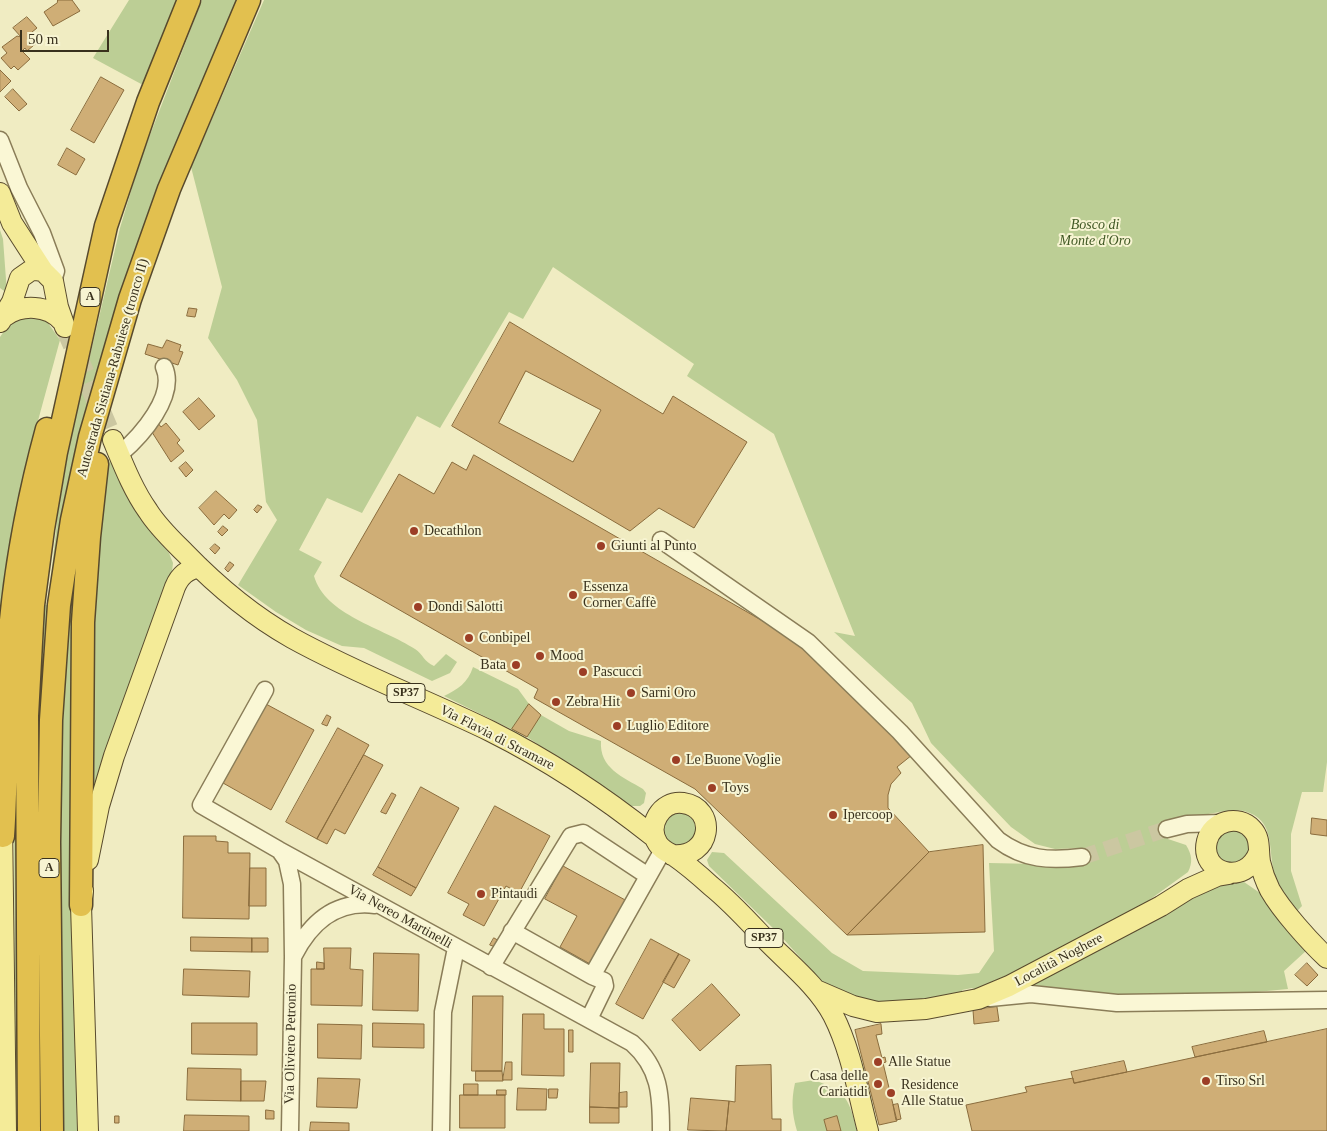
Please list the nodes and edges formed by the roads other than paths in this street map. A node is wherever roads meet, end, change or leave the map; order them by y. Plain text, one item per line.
1 (189, 0) edge
2 (249, 0) edge
3 (0, 140) edge
4 (0, 194) edge
5 (12, 224) junction
6 (97, 268) junction
7 (50, 282) junction
8 (18, 283) junction
9 (35, 308) junction
10 (2, 319) edge
11 (164, 367) dead end
12 (110, 374) junction
13 (116, 447) joint
14 (661, 540) dead end
15 (199, 567) junction
16 (265, 690) dead end
17 (0, 795) edge
18 (619, 809) junction
19 (659, 813) junction
20 (1220, 823) junction
21 (3, 836) junction
22 (663, 847) junction
23 (697, 849) junction
24 (279, 850) junction
25 (1207, 852) junction
26 (1259, 852) junction
27 (1082, 857) tunnel mouth
28 (1234, 873) junction
29 (648, 876) junction
30 (711, 886) junction
31 (1188, 889) junction
32 (1271, 891) junction
33 (81, 905) junction
34 (381, 906) junction
35 (512, 931) junction
36 (456, 948) junction
37 (293, 957) junction
38 (1327, 958) edge
39 (491, 967) junction
40 (592, 976) junction
41 (816, 990) junction
42 (978, 999) junction
43 (1327, 1000) edge
44 (877, 1012) junction
45 (589, 1019) junction
46 (842, 1037) junction
47 (6, 1131) edge
48 (29, 1131) edge
49 (52, 1131) edge
50 (88, 1131) edge
51 (290, 1131) edge
52 (441, 1131) edge
53 (661, 1131) edge
54 (868, 1131) edge

1 - 6 highway, A
2 - 12 highway, Autostrada Sistiana-Rabuiese (tronco II) / A
3 - 7 street
4 - 5 main road
5 - 7 main road
5 - 8 main road
6 - 21 highway
6 - 48 highway, A
7 - 8 main road
7 - 9 main road
7 - 9 main road
8 - 9 main road
8 - 10 main road
9 - 10 main road
11 - 13 street
12 - 33 highway
12 - 49 highway, Autostrada Sistiana-Rabuiese (tronco II) / A
13 - 15 main road, Via Flavia di Stramare / SP37
14 - 27 street
15 - 18 main road, Via Flavia di Stramare / SP37
15 - 33 main road
16 - 24 street, Via Nereo Martinelli
17 - 21 main road
18 - 19 main road, Via Flavia di Stramare / SP37
18 - 22 main road, Via Flavia di Stramare / SP37
19 - 22 main road
19 - 23 main road, Via Flavia di Stramare / SP37
20 - 25 main road
20 - 25 street
20 - 26 main road
21 - 47 main road
22 - 23 main road
22 - 29 street
22 - 30 main road, Via Flavia di Stramare / SP37
23 - 30 main road, Via Flavia di Stramare / SP37
24 - 34 street, Via Nereo Martinelli
24 - 37 street, Via Oliviero Petronio
25 - 28 main road
25 - 31 main road
26 - 28 main road
26 - 32 main road
28 - 31 main road, Località Noghere
28 - 32 main road
29 - 35 street
29 - 40 street
30 - 41 main road, Via Flavia di Stramare / SP37
31 - 42 main road, Località Noghere
32 - 38 main road
33 - 50 main road
34 - 36 street, Via Nereo Martinelli
34 - 37 street
35 - 39 street
35 - 40 street
36 - 39 street, Via Nereo Martinelli
36 - 52 street
37 - 51 street, Via Oliviero Petronio
39 - 45 street, Via Nereo Martinelli
40 - 45 street
41 - 44 main road, Località Noghere
41 - 46 main road, Via Flavia di Stramare / SP37
42 - 43 street
42 - 44 main road, Località Noghere
44 - 46 main road, Località Noghere
45 - 53 street, Via Nereo Martinelli
46 - 54 main road, Via Flavia di Stramare / SP37

